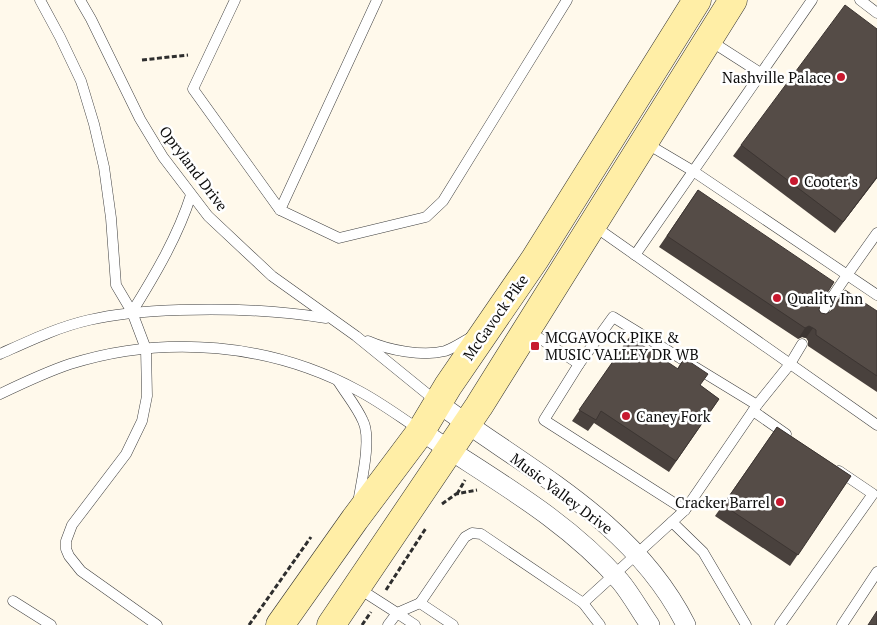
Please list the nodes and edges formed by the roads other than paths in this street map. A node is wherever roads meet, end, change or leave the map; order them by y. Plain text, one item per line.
1 (40, 0) edge
2 (80, 0) edge
3 (235, 0) edge
4 (377, 0) edge
5 (567, 0) edge
6 (697, 0) edge
7 (732, 0) edge
8 (812, 0) edge
9 (860, 0) edge
10 (877, 13) edge
11 (708, 39) junction
12 (762, 74) junction
13 (643, 142) junction
14 (692, 171) junction
15 (191, 195) junction
16 (280, 210) junction
17 (591, 224) junction
18 (877, 233) edge
19 (635, 255) junction
20 (847, 275) junction
21 (877, 296) edge
22 (132, 312) junction
23 (329, 318) junction
24 (818, 318) edge
25 (490, 324) junction
26 (526, 329) junction
27 (356, 336) junction
28 (802, 344) edge
29 (146, 349) junction
30 (0, 354) edge
31 (579, 364) junction
32 (790, 364) junction
33 (338, 380) junction
34 (0, 394) edge
35 (438, 403) junction
36 (755, 408) junction
37 (467, 424) junction
38 (877, 425) edge
39 (421, 431) junction
40 (793, 439) edge
41 (450, 451) junction
42 (833, 466) edge
43 (685, 510) junction
44 (355, 518) junction
45 (672, 522) junction
46 (637, 555) junction
47 (877, 572) edge
48 (614, 575) junction
49 (357, 587) junction
50 (13, 601) dead end
51 (420, 602) junction
52 (584, 603) junction
53 (397, 613) junction
54 (50, 625) edge
55 (157, 625) edge
56 (280, 625) edge
57 (331, 625) edge
58 (388, 625) edge
59 (415, 625) edge
60 (453, 625) edge
61 (600, 625) edge
62 (650, 625) edge
63 (686, 625) edge
64 (746, 625) edge
65 (780, 625) edge
66 (842, 625) edge

1 - 22 lane
2 - 15 lane, Opryland Drive
3 - 16 lane
4 - 16 lane
5 - 16 lane
6 - 25 street, McGavock Pike
7 - 11 street, McGavock Pike
8 - 12 lane
9 - 10 lane
11 - 12 lane
11 - 13 street, McGavock Pike
12 - 14 lane
13 - 14 lane
13 - 17 street, McGavock Pike
14 - 19 lane
14 - 20 lane
15 - 22 lane
15 - 23 lane, Opryland Drive
17 - 19 lane
17 - 26 street, McGavock Pike
18 - 20 lane
19 - 32 lane
20 - 21 lane
20 - 24 lane
22 - 23 lane, Opryland Drive
22 - 29 lane
22 - 30 lane, Opryland Drive
23 - 27 lane, Opryland Drive
25 - 27 lane
25 - 35 street, McGavock Pike
26 - 31 lane
26 - 37 street, McGavock Pike
27 - 35 lane, Opryland Drive
28 - 32 lane
29 - 33 lane
29 - 34 lane
29 - 55 lane
31 - 36 lane
31 - 43 lane
32 - 36 lane
32 - 38 lane
33 - 39 lane
33 - 44 lane
35 - 37 street, Music Valley Drive
35 - 39 street, McGavock Pike
36 - 40 lane
36 - 43 lane
37 - 41 street, McGavock Pike
37 - 46 street, Music Valley Drive
39 - 41 street, Music Valley Drive
39 - 44 street, McGavock Pike
41 - 48 street, Music Valley Drive
41 - 49 street, McGavock Pike
42 - 65 lane
43 - 45 lane
44 - 56 street, McGavock Pike
45 - 46 lane
45 - 64 lane
46 - 48 lane
46 - 63 street, Music Valley Drive
47 - 66 lane
48 - 52 lane
48 - 62 street, Music Valley Drive
49 - 53 lane
49 - 57 street, McGavock Pike
50 - 54 lane
51 - 52 lane
51 - 53 lane
51 - 60 lane
52 - 61 lane
53 - 58 lane
53 - 59 lane

